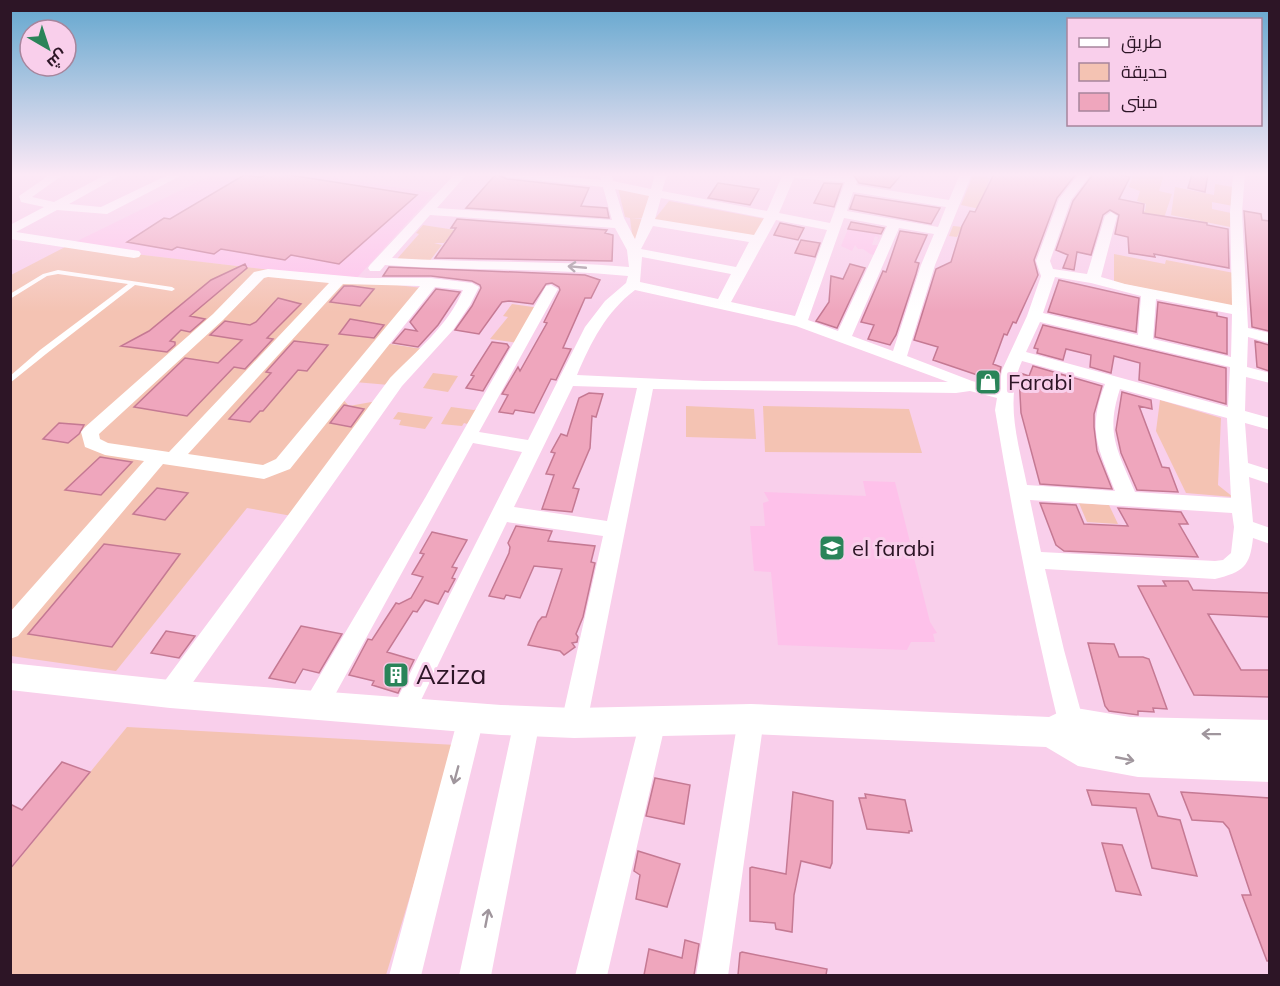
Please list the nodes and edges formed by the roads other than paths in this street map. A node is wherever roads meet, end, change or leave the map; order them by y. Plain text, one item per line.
1 (32, 220) edge
2 (418, 220) edge
3 (561, 220) edge
4 (619, 220) edge
5 (769, 220) edge
6 (825, 220) edge
7 (946, 220) edge
8 (1058, 220) edge
9 (1110, 220) edge
10 (1236, 220) edge
11 (647, 221) joint
12 (838, 221) junction
13 (895, 222) junction
14 (620, 224) junction
15 (941, 231) junction
16 (10, 233) edge
17 (757, 239) junction
18 (635, 251) junction
19 (134, 254) dead end
20 (382, 261) junction
21 (741, 272) junction
22 (1047, 272) junction
23 (340, 279) junction
24 (633, 279) junction
25 (1092, 279) junction
26 (364, 281) junction
27 (431, 282) junction
28 (134, 283) junction
29 (172, 289) dead end
30 (551, 290) dead end
31 (1149, 294) junction
32 (10, 297) edge
33 (723, 305) junction
34 (1238, 311) junction
35 (1035, 316) junction
36 (800, 322) junction
37 (1240, 331) junction
38 (843, 338) junction
39 (1269, 338) edge
40 (1145, 343) junction
41 (1017, 355) junction
42 (898, 359) junction
43 (1238, 367) junction
44 (1269, 378) edge
45 (567, 380) junction
46 (10, 381) edge
47 (1114, 382) junction
48 (646, 384) junction
49 (967, 385) junction
50 (1005, 395) junction
51 (1236, 416) junction
52 (1269, 424) edge
53 (468, 436) junction
54 (534, 448) junction
55 (166, 457) junction
56 (1238, 467) junction
57 (1269, 477) edge
58 (1018, 492) junction
59 (1128, 499) junction
60 (1241, 506) junction
61 (501, 513) junction
62 (1244, 527) junction
63 (615, 530) junction
64 (1269, 536) edge
65 (1034, 560) junction
66 (10, 629) edge
67 (10, 676) edge
68 (170, 694) junction
69 (316, 705) junction
70 (402, 713) junction
71 (471, 718) junction
72 (751, 719) junction
73 (526, 721) junction
74 (653, 721) junction
75 (574, 723) junction
76 (1067, 735) junction
77 (1269, 735) edge
78 (1269, 766) edge
79 (405, 975) edge
80 (475, 975) edge
81 (591, 975) edge
82 (712, 975) edge

1 - 16 street
2 - 20 street
3 - 14 street
4 - 14 street
5 - 17 street
6 - 12 street
7 - 15 street
8 - 22 street
9 - 25 street
10 - 34 street
11 - 17 street
11 - 18 street
12 - 13 street
12 - 36 street
13 - 15 street
13 - 38 street
14 - 18 street
15 - 42 street
16 - 19 street
17 - 21 street
18 - 21 street
18 - 24 street
24 -> 20 street
20 - 26 street
21 - 33 street
22 - 25 street
22 - 35 street
23 - 26 street
23 - 55 street
23 - 55 street
24 - 33 street
24 - 45 street
25 - 31 street
26 - 27 street
27 - 55 street
27 - 68 street
28 - 29 lane
28 - 32 lane
28 - 46 lane
30 - 53 street
31 - 34 street
31 - 40 street
33 - 36 street
34 - 37 street
35 - 40 street
35 - 41 street
36 - 38 street
37 - 39 street
37 - 43 street
38 - 42 street
40 - 43 street
41 - 47 street
41 - 50 street
42 - 49 street
43 - 44 street
43 - 51 street
45 - 48 street
45 - 54 street
47 - 51 street
47 - 59 street
48 - 49 street
48 - 63 street
49 - 50 street
50 - 58 street
51 - 52 street
51 - 56 street
53 - 54 street
53 - 69 street
54 - 61 street
55 - 66 street
56 - 57 street
56 - 60 street
58 - 59 street
58 - 65 street
59 - 60 street
60 - 62 street
61 - 63 street
61 - 70 street
62 - 64 street
62 - 65 street
63 - 75 street
65 - 76 street
67 - 68 street
68 - 69 street
69 - 70 street
70 - 71 street
71 - 73 street
71 -> 79 street
72 - 74 street
72 - 76 street
72 - 82 street
73 - 75 street
80 -> 73 street
74 - 75 street
74 - 81 street
77 -> 76 street
76 -> 78 street

